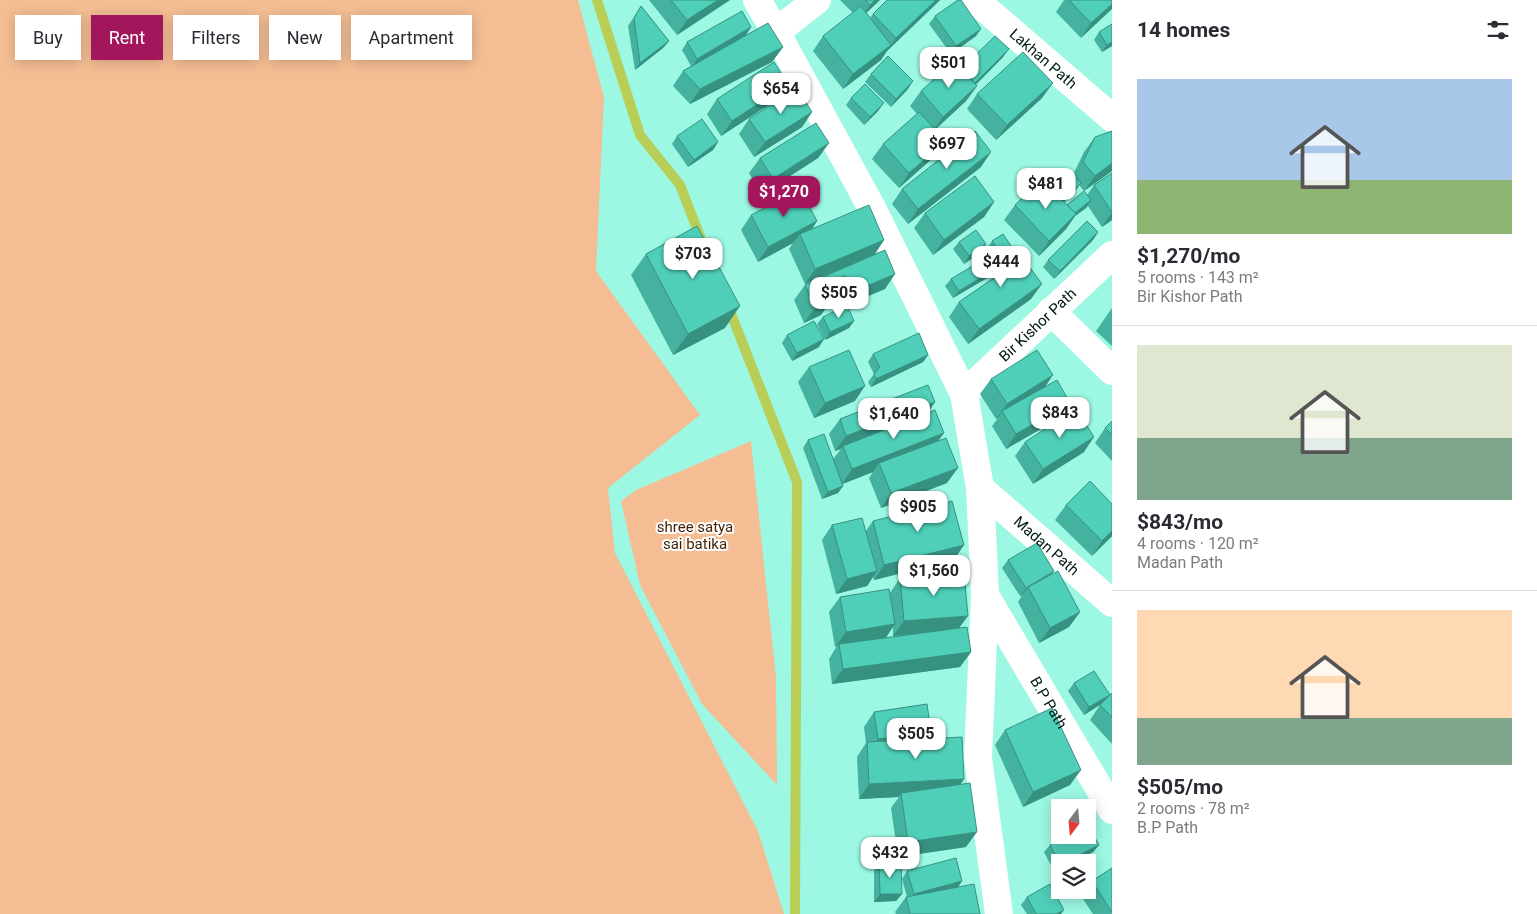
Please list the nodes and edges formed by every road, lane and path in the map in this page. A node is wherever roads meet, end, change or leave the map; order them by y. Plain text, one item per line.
1 (756, 0) edge
2 (817, 0) edge
3 (975, 0) edge
4 (776, 32) junction
5 (1112, 118) edge
6 (1112, 255) edge
7 (1051, 312) junction
8 (1112, 371) edge
9 (964, 394) junction
10 (980, 488) junction
11 (985, 595) junction
12 (1112, 603) edge
13 (1112, 810) edge
14 (998, 914) edge

1 - 4 street
2 - 4 street
3 - 5 street, Lakhan Path
4 - 9 street
6 - 7 street, Bir Kishor Path
7 - 8 street
7 - 9 street, Bir Kishor Path
9 - 10 street
10 - 11 street
10 - 12 street, Madan Path
11 - 13 street, B.P Path
11 - 14 street

